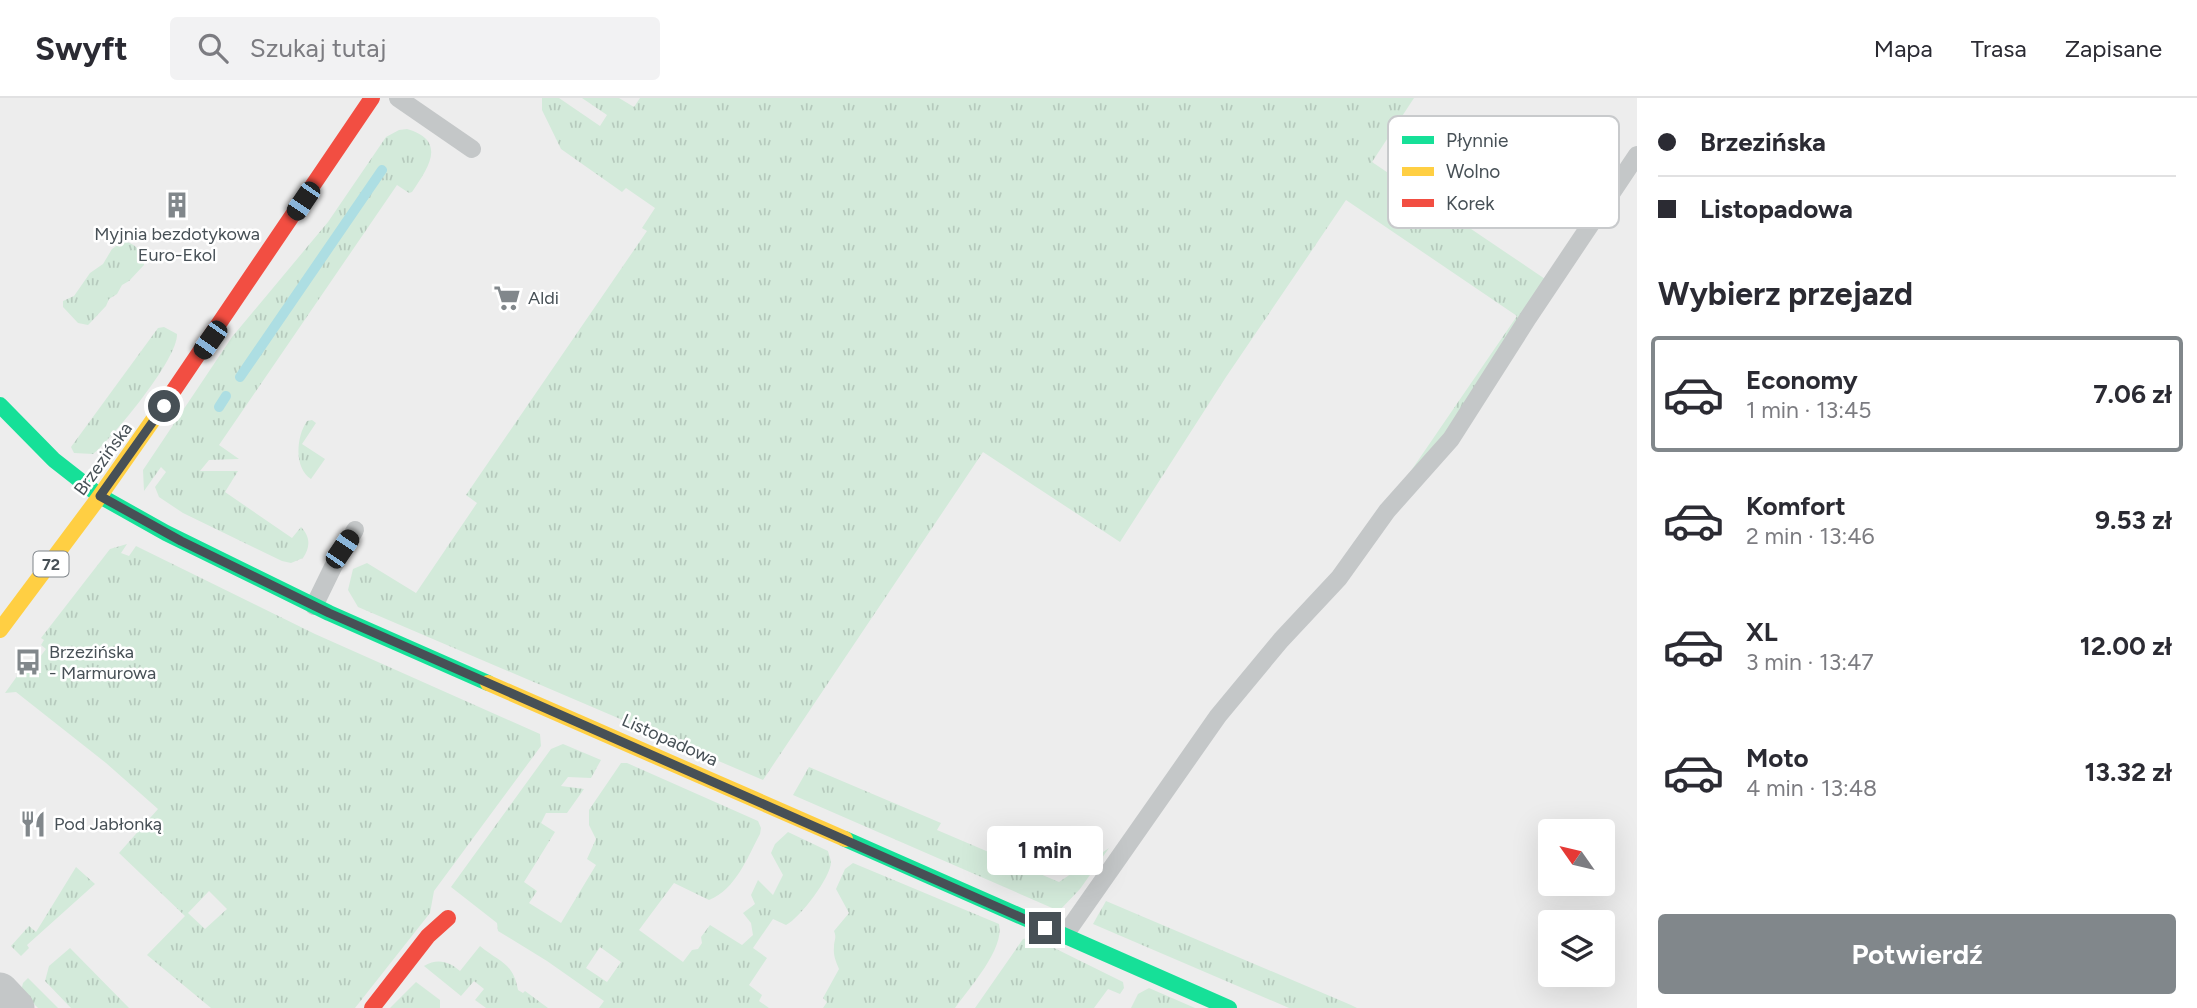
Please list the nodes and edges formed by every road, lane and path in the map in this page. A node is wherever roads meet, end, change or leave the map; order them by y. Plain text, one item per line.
1 (372, 98) edge
2 (398, 98) edge
3 (472, 149) dead end
4 (1637, 155) edge
5 (1619, 182) edge
6 (1588, 228) edge
7 (0, 405) edge
8 (100, 496) junction
9 (355, 530) dead end
10 (314, 606) junction
11 (0, 630) edge
12 (448, 918) dead end
13 (1064, 936) junction
14 (0, 991) edge
15 (16, 1008) edge
16 (372, 1008) edge
17 (1229, 1008) edge

1 - 8 street, Brzezińska / 72
2 - 3 lane
4 - 5 lane
6 - 13 lane
7 - 8 street, Listopadowa
8 - 10 street, Listopadowa
8 - 11 street, Brzezińska / 72
9 - 10 lane
10 - 13 street, Listopadowa
12 - 16 street
13 - 17 street, Listopadowa
14 - 15 street

